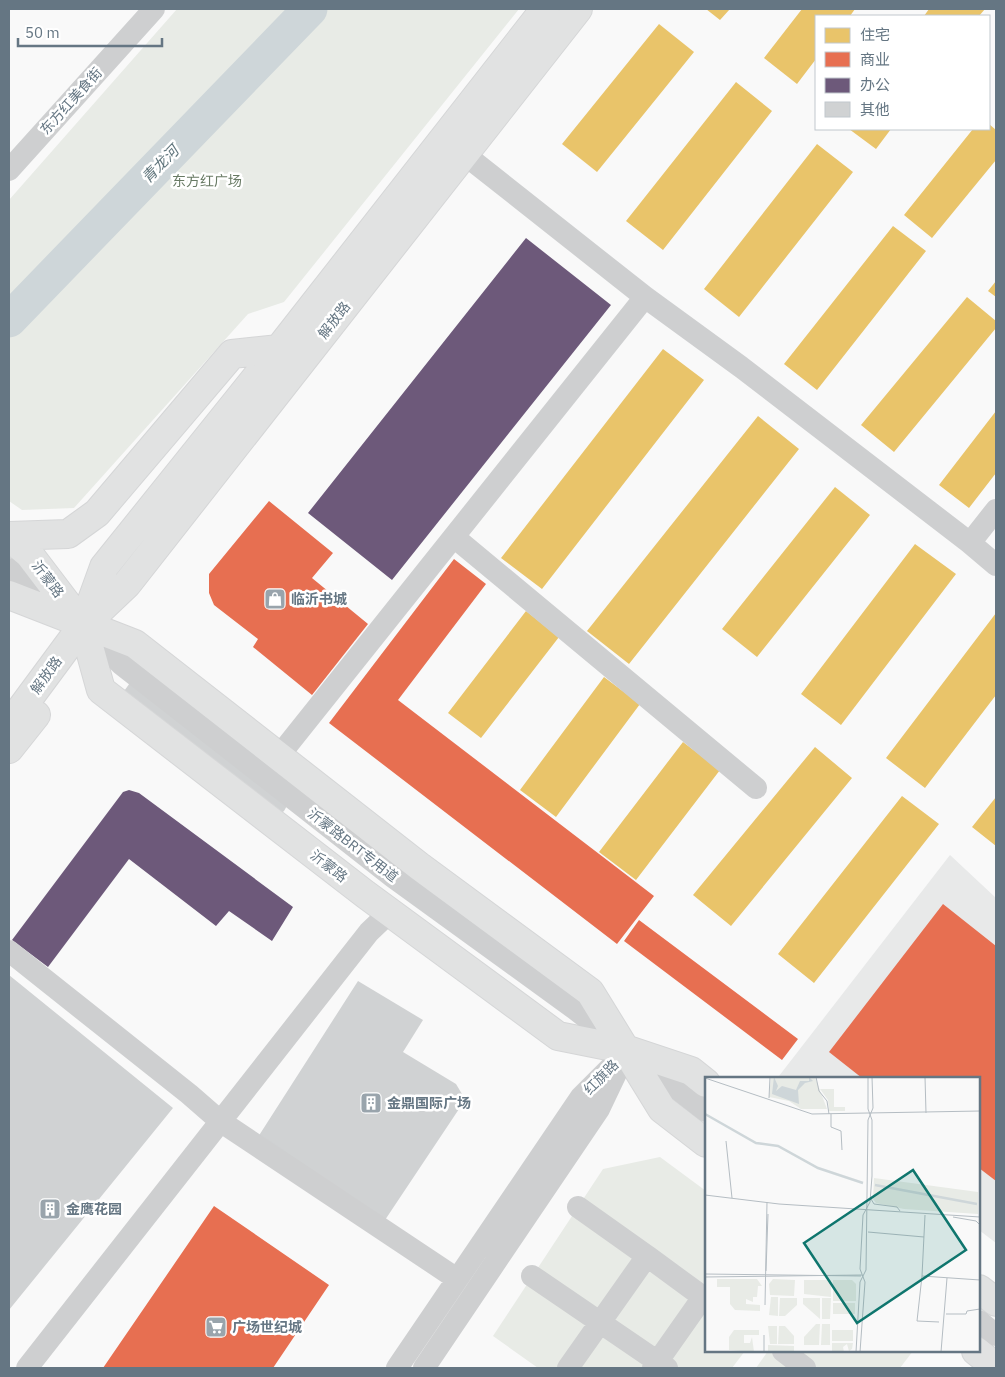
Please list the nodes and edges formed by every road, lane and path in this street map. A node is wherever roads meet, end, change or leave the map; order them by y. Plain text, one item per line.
1 (154, 9) edge
2 (546, 9) edge
3 (578, 9) edge
4 (464, 154) junction
5 (9, 170) edge
6 (645, 297) junction
7 (279, 349) junction
8 (996, 510) edge
9 (9, 536) edge
10 (454, 537) junction
11 (970, 543) junction
12 (996, 566) edge
13 (9, 569) edge
14 (9, 595) edge
15 (83, 625) junction
16 (9, 694) edge
17 (9, 725) edge
18 (9, 748) edge
19 (278, 757) junction
20 (756, 788) dead end
21 (390, 912) junction
22 (9, 951) edge
23 (628, 1050) junction
24 (705, 1082) edge
25 (705, 1110) edge
26 (220, 1121) junction
27 (705, 1142) edge
28 (578, 1207) dead end
29 (647, 1256) junction
30 (532, 1276) dead end
31 (457, 1279) junction
32 (980, 1290) edge
33 (705, 1298) edge
34 (996, 1302) edge
35 (601, 1321) junction
36 (980, 1322) edge
37 (996, 1335) edge
38 (784, 1352) edge
39 (977, 1352) edge
40 (659, 1366) edge
41 (996, 1367) edge
42 (27, 1368) edge
43 (397, 1368) edge
44 (424, 1368) edge
45 (568, 1368) edge
46 (806, 1368) edge

1 - 5 street, 东方红美食街
2 - 7 main road, 解放路
3 - 4 main road, 解放路
4 - 6 street
4 - 15 main road, 解放路
6 - 10 street
6 - 11 street
7 - 9 main road
7 - 15 main road, 解放路
8 - 11 street
9 - 15 main road, 沂蒙路
10 - 19 street
10 - 20 street
11 - 12 street
13 - 15 street, 沂蒙路BRT专用道
14 - 15 main road, 沂蒙路
15 - 16 main road, 解放路
15 - 17 main road, 解放路
15 - 18 main road
15 - 19 main road, 沂蒙路
15 - 21 main road, 沂蒙路
15 - 23 street, 沂蒙路BRT专用道
19 - 23 main road, 沂蒙路
21 - 23 main road, 沂蒙路
21 - 26 street
22 - 26 street
23 - 24 main road, 沂蒙路
23 - 25 street, 沂蒙路BRT专用道
23 - 27 main road, 沂蒙路
23 - 31 street, 红旗路
23 - 44 street, 红旗路
26 - 31 street
26 - 42 street
28 - 29 street
29 - 33 street
29 - 35 street
30 - 35 street
31 - 43 street, 红旗路
32 - 34 main road
33 - 40 street
35 - 40 street
35 - 45 street
36 - 37 street
38 - 46 street
39 - 41 main road

